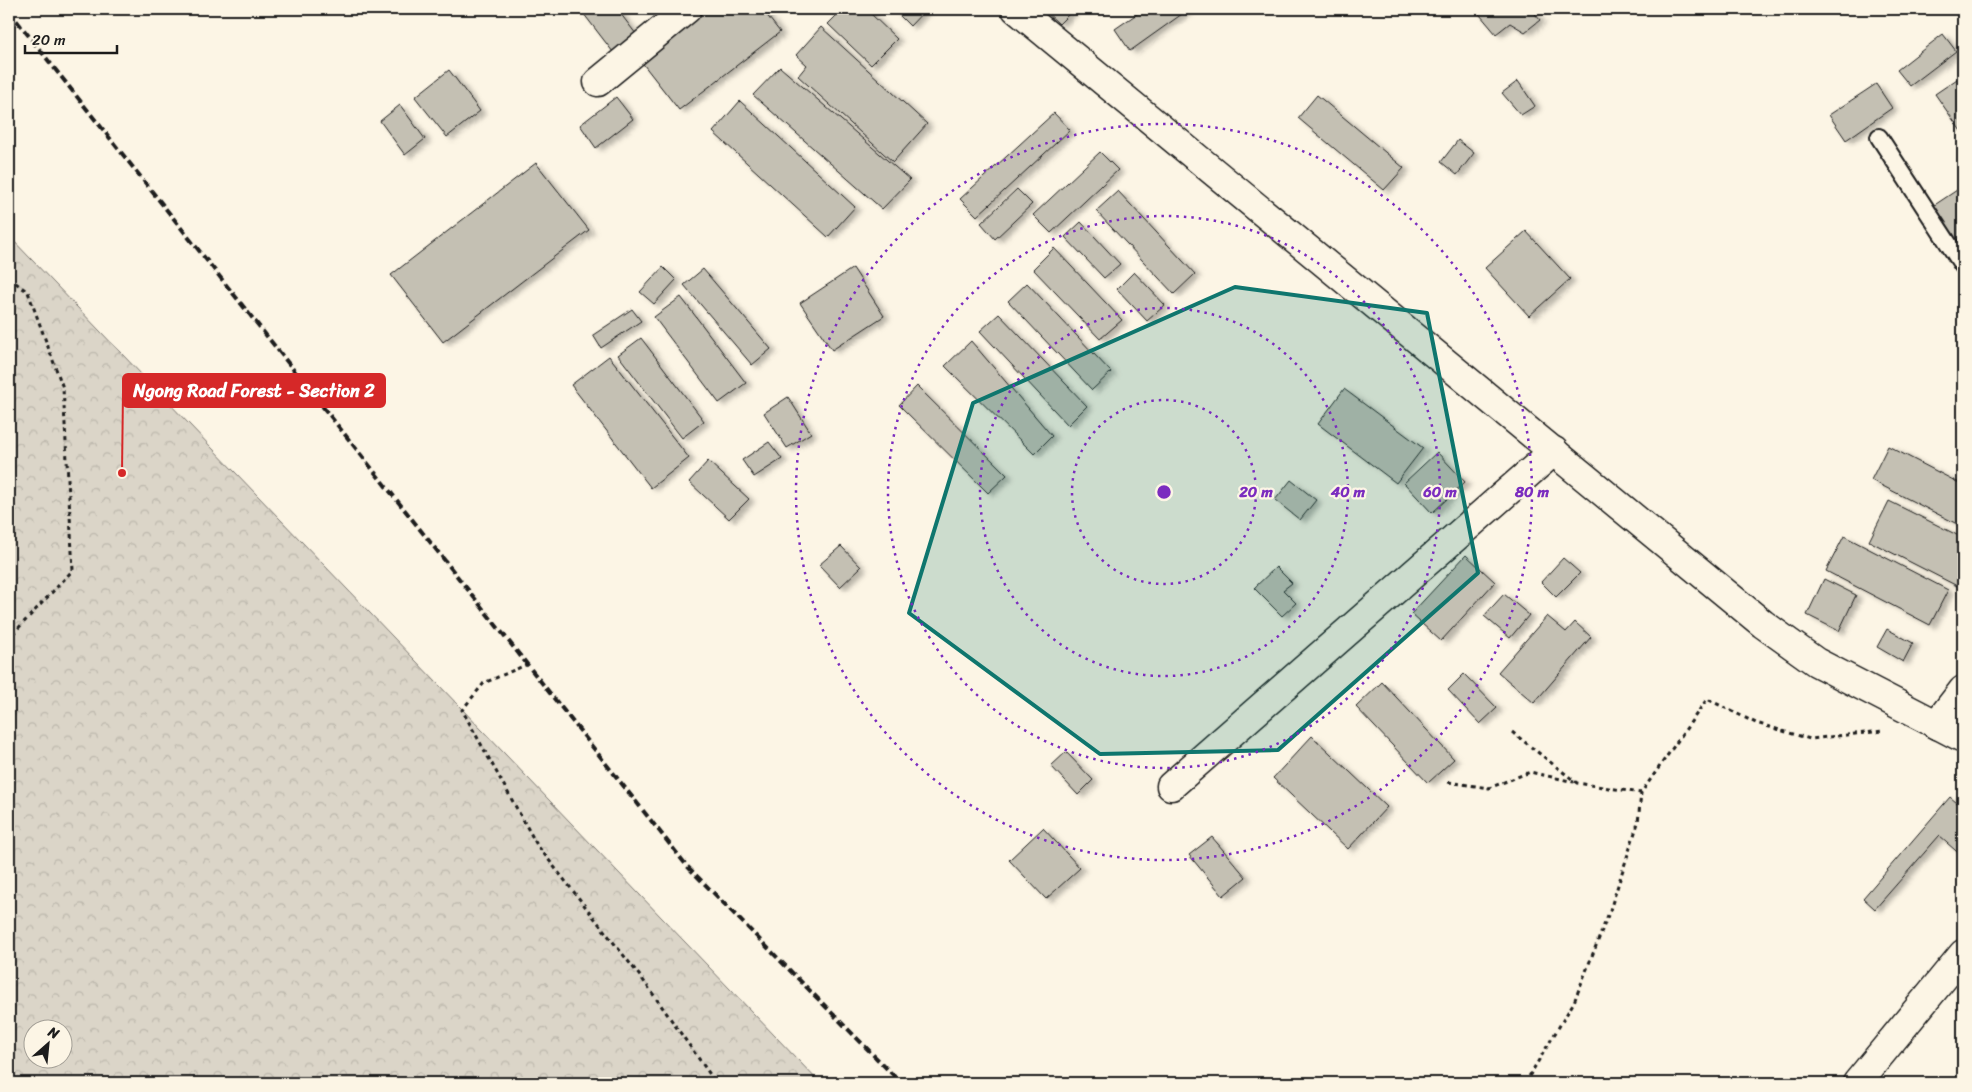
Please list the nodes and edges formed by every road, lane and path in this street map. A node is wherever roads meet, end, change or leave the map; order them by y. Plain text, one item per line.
1 (687, 9) edge
2 (1016, 9) edge
3 (598, 82) dead end
4 (1879, 137) dead end
5 (1963, 266) edge
6 (9, 278) edge
7 (1554, 451) junction
8 (9, 638) edge
9 (528, 664) dead end
10 (1963, 690) edge
11 (1936, 724) junction
12 (1888, 730) dead end
13 (1512, 732) dead end
14 (1963, 738) edge
15 (1448, 782) dead end
16 (1577, 783) junction
17 (1171, 786) dead end
18 (1641, 793) junction
19 (1963, 954) edge
20 (716, 1083) edge
21 (1525, 1083) edge
22 (1857, 1083) edge

1 - 3 street
2 - 7 street
4 - 5 lane
6 - 8 path
7 - 11 street
7 - 17 street
9 - 20 path
10 - 11 street
11 - 14 street
12 - 18 path
13 - 16 path
15 - 16 path
16 - 18 path
18 - 21 path
19 - 22 street

